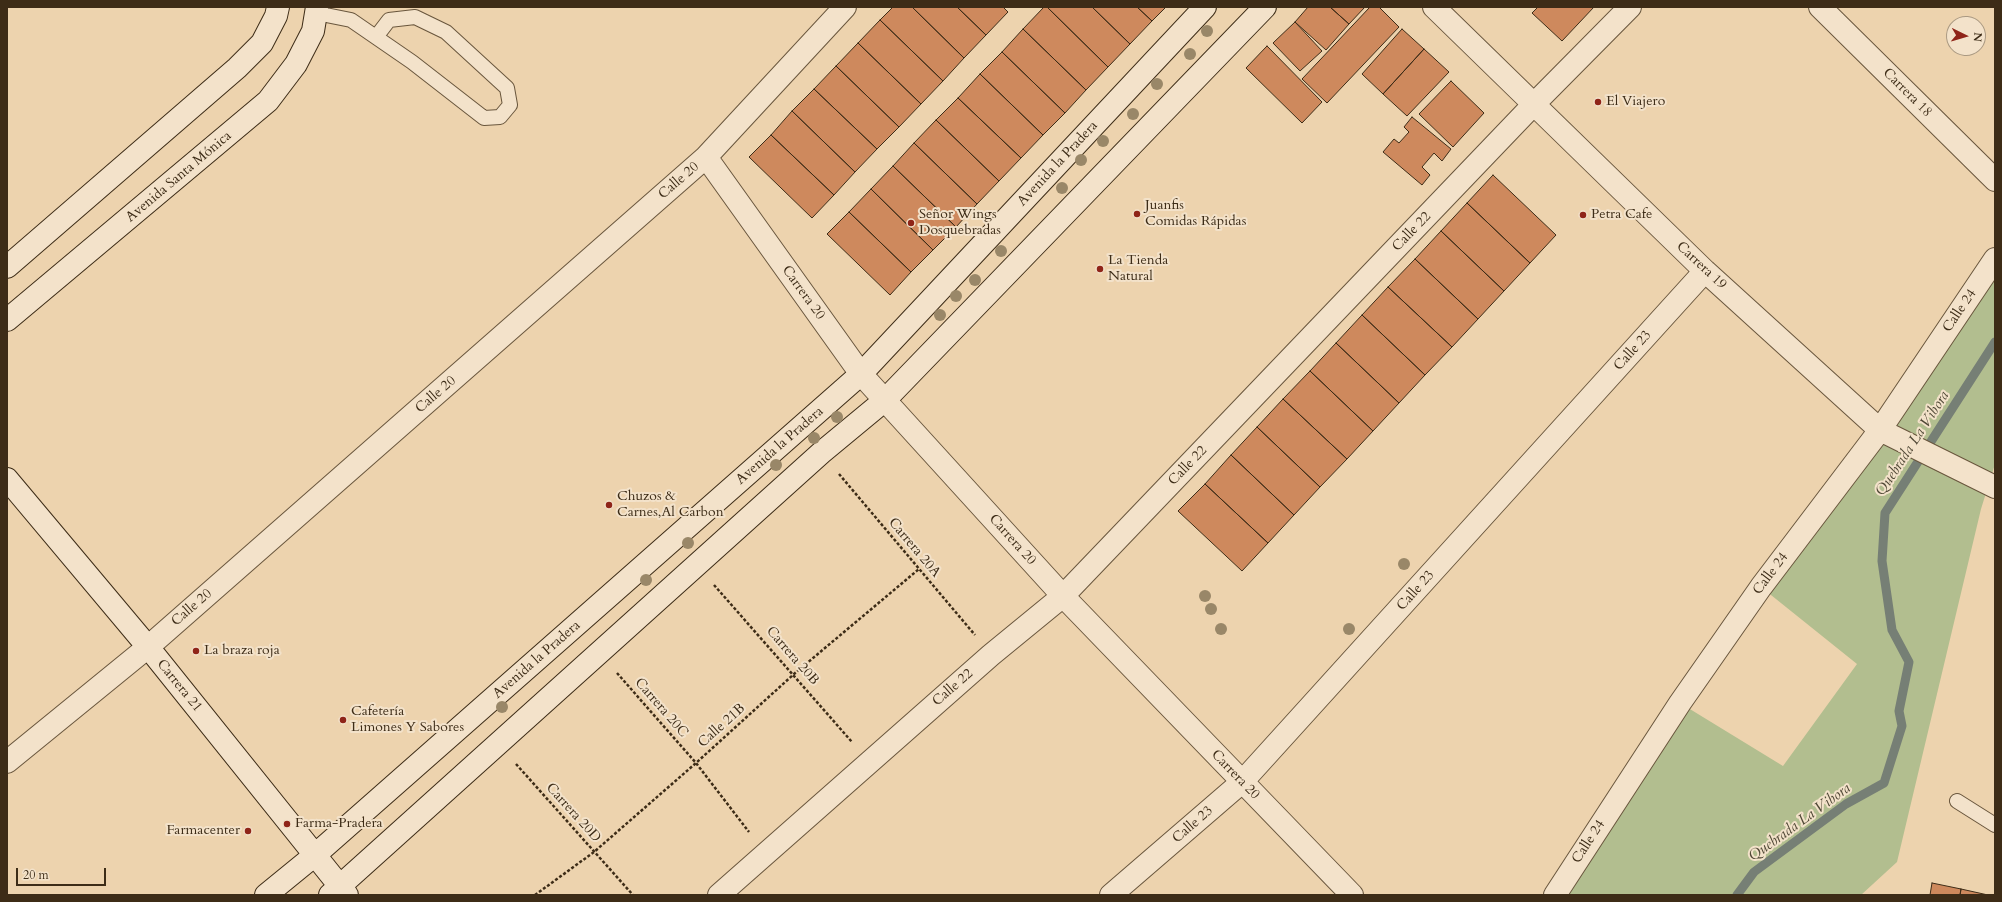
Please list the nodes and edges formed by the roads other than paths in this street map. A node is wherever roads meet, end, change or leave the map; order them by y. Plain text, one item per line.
1 (278, 7) edge
2 (845, 7) edge
3 (1205, 7) edge
4 (1265, 7) edge
5 (1434, 7) edge
6 (1630, 7) edge
7 (1820, 7) edge
8 (317, 10) edge
9 (376, 37) junction
10 (1534, 104) junction
11 (706, 157) junction
12 (1995, 180) edge
13 (1995, 259) edge
14 (7, 267) edge
15 (1705, 271) junction
16 (7, 320) edge
17 (862, 374) junction
18 (885, 400) junction
19 (1880, 430) junction
20 (7, 479) edge
21 (1995, 487) edge
22 (1063, 596) junction
23 (148, 647) junction
24 (7, 762) edge
25 (1242, 782) junction
26 (1957, 801) dead end
27 (1995, 825) edge
28 (315, 855) junction
29 (339, 892) edge
30 (266, 895) edge
31 (719, 895) edge
32 (1111, 895) edge
33 (1352, 895) edge
34 (1555, 895) edge

1 - 14 street
2 - 11 street, Calle 20
3 - 17 street, Avenida la Pradera
4 - 18 street
5 - 10 street, Carrera 19
6 - 10 street, Calle 22
7 - 12 street, Carrera 18
8 - 9 lane
8 - 16 street, Avenida Santa Mónica
9 - 9 lane
10 - 15 street, Carrera 19
10 - 22 street, Calle 22
11 - 17 street, Carrera 20
11 - 23 street, Calle 20
13 - 19 street, Calle 24
15 - 19 street, Carrera 19
15 - 25 street, Calle 23
17 - 18 street, Carrera 20
17 - 28 street, Avenida la Pradera
18 - 22 street, Carrera 20
18 - 29 street
19 - 21 street, Carrera 19
19 - 34 street, Calle 24
20 - 23 street, Carrera 21
22 - 25 street, Carrera 20
22 - 31 street, Calle 22
23 - 24 street, Calle 20
23 - 28 street, Carrera 21
25 - 32 street, Calle 23
25 - 33 street, Carrera 20
26 - 27 lane
28 - 29 street, Carrera 21
28 - 30 street, Avenida la Pradera

